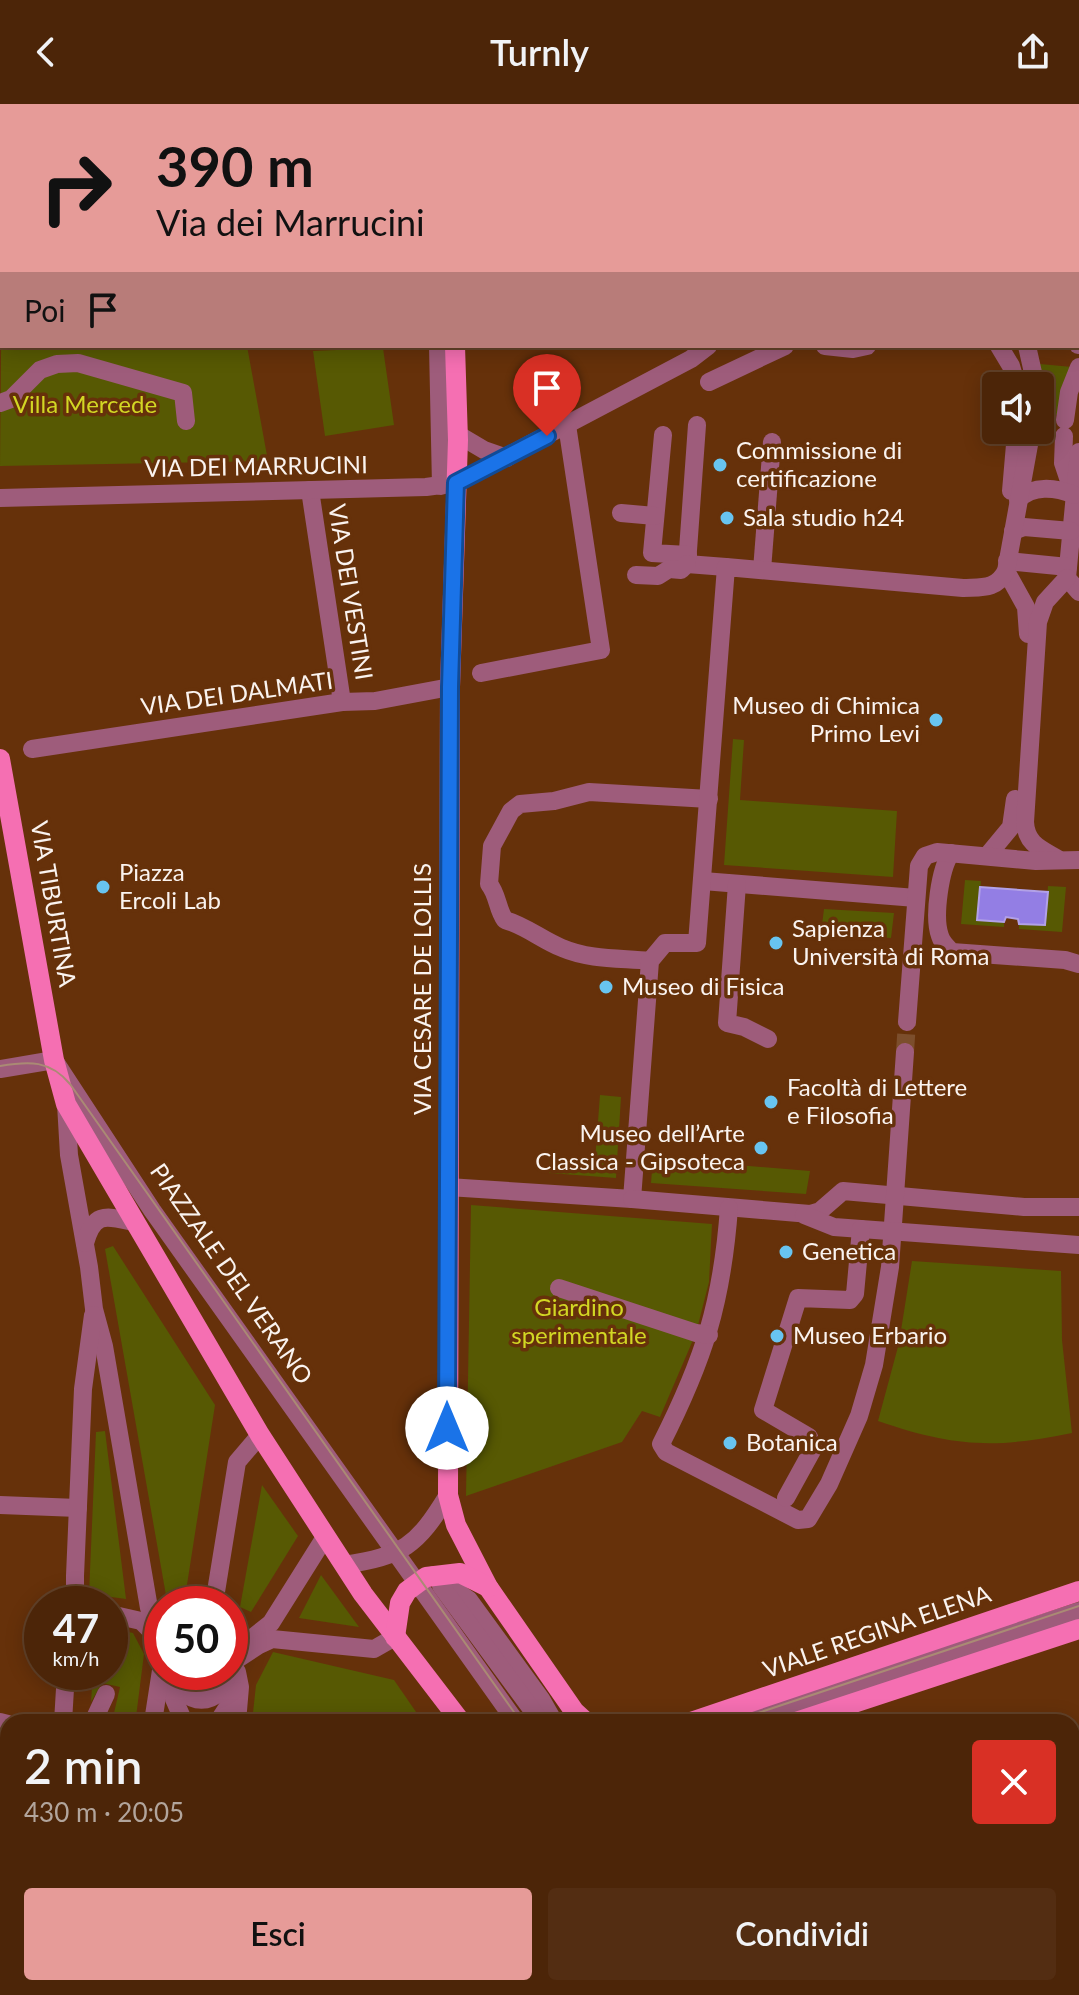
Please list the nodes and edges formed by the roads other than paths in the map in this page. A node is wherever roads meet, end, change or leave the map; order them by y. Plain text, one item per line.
1 (438, 348) edge
2 (455, 348) edge
3 (705, 348) edge
4 (781, 348) edge
5 (1000, 348) edge
6 (1027, 348) edge
7 (1079, 367) edge
8 (1014, 372) edge
9 (1033, 372) edge
10 (709, 382) dead end
11 (0, 403) edge
12 (186, 421) dead end
13 (567, 425) junction
14 (697, 425) dead end
15 (457, 434) junction
16 (663, 435) dead end
17 (772, 442) dead end
18 (1079, 452) edge
19 (507, 458) junction
20 (449, 485) junction
21 (310, 490) junction
22 (1074, 495) junction
23 (0, 498) edge
24 (1018, 500) junction
25 (621, 513) dead end
26 (655, 516) junction
27 (1071, 531) junction
28 (1012, 534) junction
29 (687, 560) junction
30 (1006, 566) junction
31 (726, 567) junction
32 (762, 570) junction
33 (636, 575) dead end
34 (1071, 579) edge
35 (481, 673) dead end
36 (450, 687) junction
37 (342, 702) junction
38 (32, 749) dead end
39 (0, 759) edge
40 (2, 786) edge
41 (709, 799) junction
42 (951, 853) junction
43 (987, 856) junction
44 (1058, 859) junction
45 (1079, 860) edge
46 (703, 881) junction
47 (737, 884) junction
48 (916, 898) junction
49 (697, 943) junction
50 (732, 947) junction
51 (650, 961) junction
52 (1079, 964) edge
53 (907, 1022) tunnel mouth
54 (768, 1039) dead end
55 (905, 1052) tunnel mouth
56 (54, 1060) junction
57 (0, 1069) edge
58 (66, 1104) junction
59 (448, 1187) junction
60 (894, 1195) junction
61 (632, 1199) junction
62 (1079, 1207) edge
63 (729, 1208) junction
64 (801, 1214) junction
65 (134, 1222) junction
66 (861, 1229) junction
67 (891, 1231) junction
68 (85, 1243) junction
69 (1079, 1245) edge
70 (559, 1288) dead end
71 (94, 1309) junction
72 (709, 1335) junction
73 (82, 1419) junction
74 (115, 1419) junction
75 (260, 1435) junction
76 (448, 1495) junction
77 (786, 1498) dead end
78 (0, 1505) edge
79 (78, 1508) junction
80 (325, 1537) junction
81 (397, 1553) junction
82 (344, 1565) junction
83 (425, 1578) junction
84 (74, 1586) edge
85 (145, 1586) edge
86 (217, 1586) edge
87 (488, 1587) junction
88 (1079, 1591) edge
89 (1079, 1611) edge
90 (1079, 1629) edge
91 (395, 1637) junction
92 (248, 1641) edge
93 (248, 1654) edge
94 (65, 1690) edge
95 (164, 1690) edge
96 (173, 1690) edge
97 (182, 1690) edge
98 (221, 1690) edge
99 (238, 1690) edge
100 (240, 1690) edge
101 (106, 1694) dead end
102 (63, 1714) edge
103 (97, 1714) edge
104 (156, 1714) edge
105 (181, 1714) edge
106 (223, 1714) edge
107 (238, 1714) edge
108 (455, 1714) edge
109 (511, 1714) edge
110 (535, 1714) edge
111 (549, 1714) edge
112 (576, 1714) edge
113 (715, 1714) edge
114 (766, 1714) edge
115 (820, 1714) edge

1 - 20 street
2 - 15 main road, VIA CESARE DE LOLLIS
3 - 13 street, VIA DEI MARRUCINI
4 - 10 street
5 - 8 street
6 - 9 street
7 - 22 street
11 - 12 street
13 - 19 street, VIA DEI MARRUCINI
13 - 35 street
14 - 29 street
15 - 19 street
15 - 20 main road, VIA CESARE DE LOLLIS
16 - 26 street
17 - 32 street
18 - 22 street
19 - 20 street, VIA DEI MARRUCINI
20 - 21 street, VIA DEI MARRUCINI
20 - 36 main road, VIA CESARE DE LOLLIS
21 - 23 street, VIA DEI MARRUCINI
21 - 37 street, VIA DEI VESTINI
22 - 24 street
22 - 27 street
24 - 28 street
24 - 28 street
25 - 26 street
26 - 29 street
27 - 28 street
27 - 34 street
28 - 30 street
29 - 31 street
29 - 33 street
30 - 32 street
30 - 34 street
30 - 43 street
31 - 32 street
31 - 41 street
34 - 44 street
36 - 37 street, VIA DEI DALMATI
36 - 59 main road, VIA CESARE DE LOLLIS
37 - 38 street, VIA DEI DALMATI
39 - 40 main road, VIA TIBURTINA
40 - 56 main road, VIA TIBURTINA
41 - 46 street
41 - 51 street
42 - 43 street
42 - 48 street
42 - 52 street
43 - 44 street
44 - 45 street
46 - 47 street
46 - 49 street
47 - 48 street
47 - 50 street
48 - 53 street
49 - 50 street
49 - 51 street
50 - 54 street
51 - 61 street
55 - 60 street
56 - 57 street
56 - 58 main road, PIAZZALE DEL VERANO
56 - 81 street, PIAZZALE DEL VERANO
58 - 65 main road, PIAZZALE DEL VERANO
58 - 68 street, PIAZZALE DEL VERANO
59 - 61 street
59 - 76 main road, VIA CESARE DE LOLLIS
60 - 62 street
60 - 64 street
60 - 67 street
61 - 63 street
63 - 64 street
63 - 72 street
64 - 66 street
65 - 68 street, PIAZZALE DEL VERANO
65 - 75 main road, PIAZZALE DEL VERANO
66 - 67 street
66 - 77 street
67 - 69 street
67 - 72 street
68 - 71 street, PIAZZALE DEL VERANO
70 - 72 street
71 - 73 street, PIAZZALE DEL VERANO
71 - 74 street, PIAZZALE DEL VERANO
73 - 74 street
73 - 79 street, PIAZZALE DEL VERANO
74 - 85 street, PIAZZALE DEL VERANO
75 - 80 main road, PIAZZALE DEL VERANO
75 - 86 street
76 - 81 street
76 - 87 main road
78 - 79 street
79 - 84 street, PIAZZALE DEL VERANO
80 - 82 main road, PIAZZALE DEL VERANO
80 - 92 street
81 - 82 street
81 - 83 street, PIAZZALE DEL VERANO
82 - 91 main road, PIAZZALE DEL VERANO
83 - 87 main road
83 - 91 main road
83 - 109 street, PIAZZALE DEL VERANO
83 - 110 street, PIAZZALE DEL VERANO
83 - 111 street, PIAZZALE DEL VERANO
87 - 112 main road
88 - 113 main road, VIALE REGINA ELENA
89 - 114 street, VIALE REGINA ELENA
90 - 115 main road
91 - 93 street
91 - 108 main road, PIAZZALE DEL VERANO
94 - 102 street
95 - 104 street
96 - 105 street
97 - 98 street
99 - 106 street
100 - 107 street
101 - 103 street

